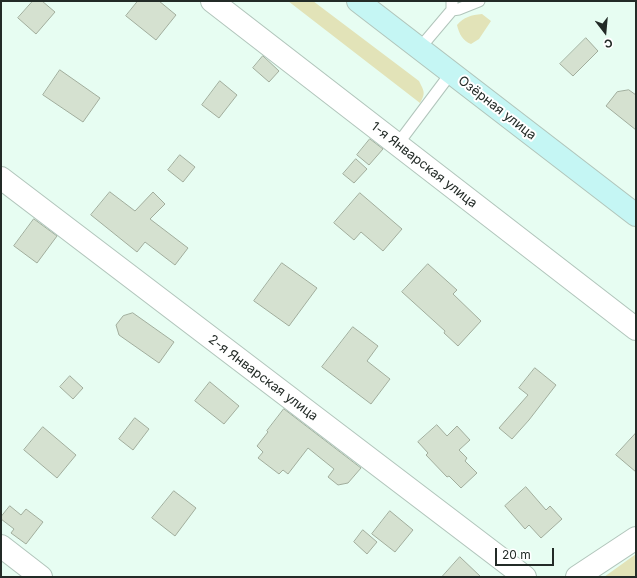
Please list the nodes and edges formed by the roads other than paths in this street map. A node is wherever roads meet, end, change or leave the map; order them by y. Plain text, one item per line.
1 (212, 1) edge
2 (358, 1) edge
3 (479, 1) edge
4 (452, 6) edge
5 (419, 49) junction
6 (451, 73) junction
7 (397, 145) junction
8 (1, 178) edge
9 (636, 215) edge
10 (636, 329) edge
11 (636, 538) edge
12 (1, 546) edge
13 (41, 577) edge
14 (526, 577) edge
15 (577, 577) edge

1 - 7 street, 1-я Январская улица
2 - 5 main road, Озёрная улица
3 - 4 lane
4 - 5 lane
5 - 6 main road, Озёрная улица
6 - 7 lane
6 - 9 main road, Озёрная улица
7 - 10 street, 1-я Январская улица
8 - 14 street, 2-я Январская улица
11 - 15 street
12 - 13 street

